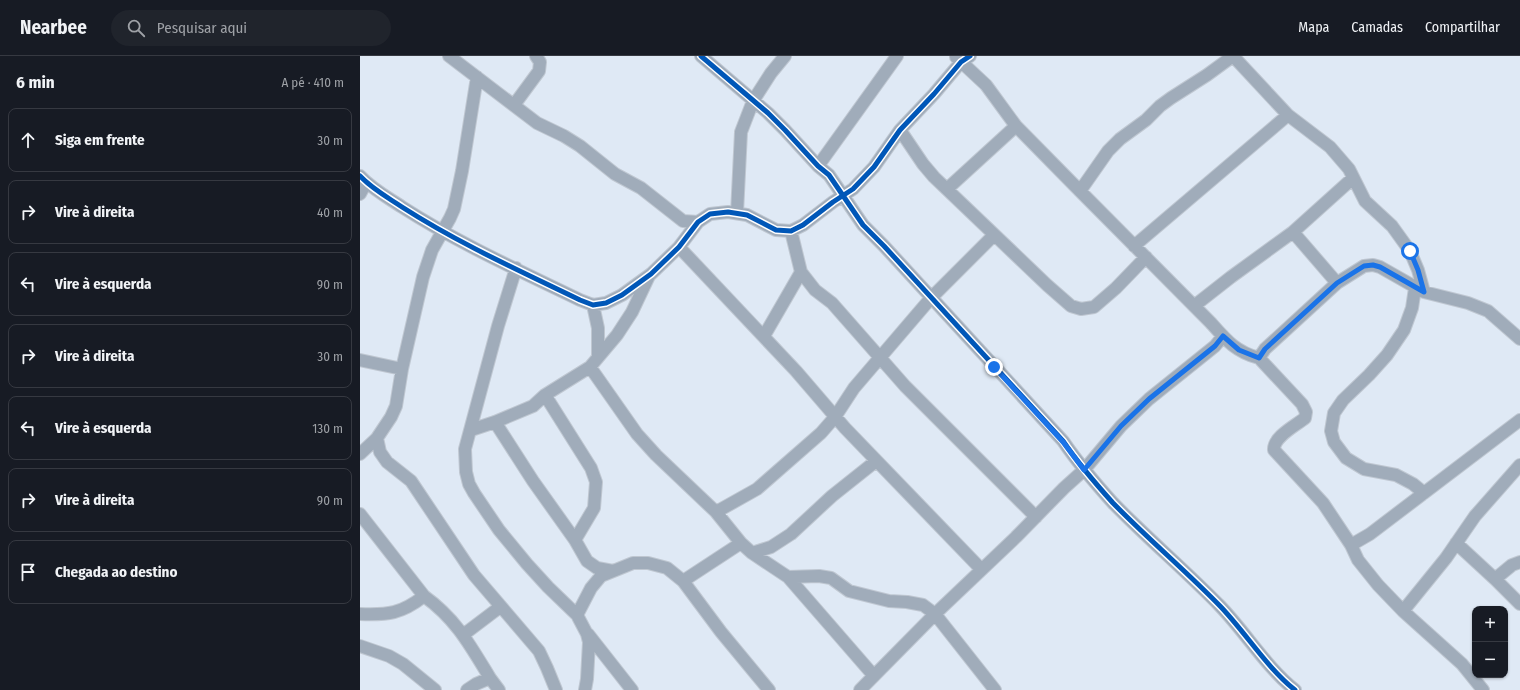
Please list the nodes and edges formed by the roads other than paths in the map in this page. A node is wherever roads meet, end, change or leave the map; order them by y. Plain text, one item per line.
1 (536, 56) edge
2 (701, 56) edge
3 (785, 56) edge
4 (897, 56) edge
5 (1233, 56) edge
6 (451, 57) edge
7 (962, 58) edge
8 (477, 77) junction
9 (753, 101) junction
10 (514, 105) junction
11 (1288, 115) junction
12 (1016, 126) junction
13 (900, 130) junction
14 (818, 166) junction
15 (1353, 178) junction
16 (363, 179) edge
17 (947, 189) junction
18 (1080, 191) junction
19 (360, 194) edge
20 (842, 196) junction
21 (737, 213) junction
22 (682, 221) junction
23 (698, 222) junction
24 (442, 231) junction
25 (791, 231) junction
26 (1293, 232) junction
27 (994, 235) junction
28 (687, 236) junction
29 (1134, 246) junction
30 (679, 247) junction
31 (1146, 257) junction
32 (516, 268) junction
33 (801, 272) junction
34 (650, 274) junction
35 (1337, 283) junction
36 (1420, 290) junction
37 (931, 298) junction
38 (593, 305) junction
39 (1194, 306) junction
40 (764, 336) junction
41 (1223, 336) junction
42 (1520, 340) edge
43 (598, 356) junction
44 (880, 358) junction
45 (1259, 358) junction
46 (360, 360) edge
47 (590, 367) junction
48 (402, 369) junction
49 (545, 395) junction
50 (835, 417) junction
51 (1520, 420) edge
52 (496, 422) junction
53 (471, 430) junction
54 (376, 438) junction
55 (360, 454) edge
56 (876, 461) junction
57 (1520, 465) edge
58 (1084, 470) junction
59 (1424, 493) junction
60 (716, 512) junction
61 (360, 514) edge
62 (1036, 517) junction
63 (575, 540) junction
64 (741, 543) junction
65 (1456, 543) junction
66 (1351, 545) junction
67 (752, 553) junction
68 (1520, 562) edge
69 (981, 569) junction
70 (613, 571) junction
71 (788, 577) junction
72 (1495, 579) junction
73 (683, 581) junction
74 (424, 596) junction
75 (1520, 604) edge
76 (500, 607) junction
77 (1403, 611) junction
78 (360, 614) edge
79 (935, 614) junction
80 (577, 615) junction
81 (587, 634) junction
82 (463, 635) junction
83 (360, 646) edge
84 (874, 676) junction
85 (490, 678) junction
86 (863, 689) edge
87 (435, 690) edge
88 (467, 690) edge
89 (499, 690) edge
90 (556, 690) edge
91 (585, 690) edge
92 (632, 690) edge
93 (769, 690) edge
94 (995, 690) edge
95 (1295, 690) edge
96 (1483, 690) edge

1 - 10 street
2 - 9 street
3 - 9 street
4 - 14 street
5 - 11 street
5 - 18 street
6 - 8 street
7 - 12 street
7 - 13 street
8 - 10 street
8 - 24 street
9 - 14 street
9 - 21 street
10 - 22 street
11 - 15 street
11 - 29 street
12 - 17 street
12 - 18 street
13 - 17 street
13 - 20 street
14 - 20 street
15 - 26 street
15 - 36 street
16 - 19 street
16 - 24 street
17 - 27 street
18 - 29 street
20 - 25 street
20 - 37 street
21 - 23 street
21 - 25 street
22 - 23 street
22 - 28 street
23 - 28 street
24 - 32 street
24 - 48 street
25 - 33 street
26 - 35 street
26 - 39 street
27 - 31 street
27 - 37 street
28 - 30 street
29 - 31 street
30 - 34 street
30 - 40 street
31 - 39 street
32 - 38 street
32 - 53 street
33 - 40 street
33 - 44 street
34 - 38 street
34 - 43 street
35 - 36 street
35 - 45 street
36 - 42 street
36 - 59 street
37 - 44 street
37 - 58 street
38 - 43 street
39 - 41 street
40 - 50 street
41 - 45 street
41 - 58 street
43 - 47 street
44 - 50 street
44 - 62 street
45 - 66 street
46 - 48 street
47 - 49 street
47 - 60 street
48 - 54 street
49 - 52 street
49 - 63 street
50 - 56 street
50 - 60 street
51 - 59 street
52 - 53 street
52 - 63 street
53 - 80 street
54 - 55 street
54 - 76 street
56 - 67 street
56 - 69 street
57 - 65 street
58 - 62 street
58 - 95 street
59 - 66 street
60 - 64 street
61 - 74 street
62 - 69 street
63 - 70 street
64 - 67 street
64 - 73 street
65 - 72 street
65 - 77 street
66 - 77 street
67 - 71 street
68 - 72 street
69 - 79 street
70 - 73 street
70 - 80 street
71 - 79 street
71 - 84 street
72 - 75 street
73 - 93 street
74 - 78 street
74 - 82 street
76 - 82 street
76 - 90 street
77 - 96 street
79 - 84 street
79 - 94 street
80 - 81 street
81 - 91 street
81 - 92 street
82 - 85 street
83 - 87 street
84 - 86 street
85 - 88 street
85 - 89 street

